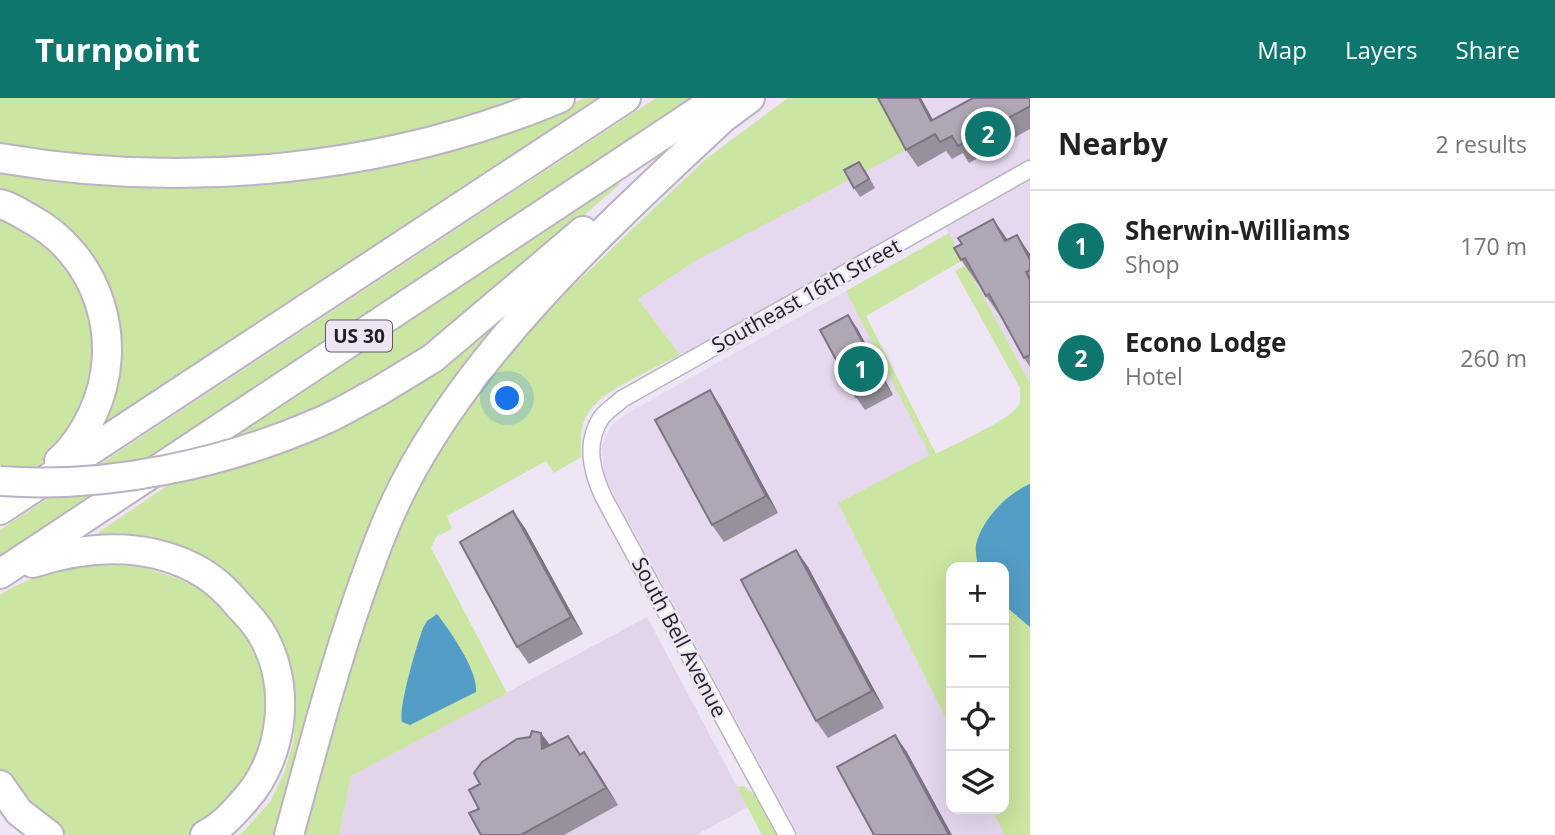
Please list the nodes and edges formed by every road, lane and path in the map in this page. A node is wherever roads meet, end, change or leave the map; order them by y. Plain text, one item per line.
1 (560, 98) edge
2 (626, 98) edge
3 (750, 98) edge
4 (721, 107) edge
5 (0, 158) edge
6 (1030, 169) edge
7 (0, 204) edge
8 (594, 435) joint
9 (0, 481) edge
10 (0, 509) edge
11 (0, 573) edge
12 (0, 785) edge
13 (0, 808) edge
14 (14, 835) edge
15 (49, 835) edge
16 (205, 835) edge
17 (289, 835) edge
18 (788, 835) edge

1 - 5 highway
2 - 10 highway, US 30
3 - 4 highway
4 - 9 highway, bridge
4 - 11 highway, US 30
4 - 17 highway
6 - 8 street, Southeast 16th Street
7 - 10 highway
8 - 18 street, South Bell Avenue
11 - 16 highway
12 - 15 highway
13 - 14 highway

